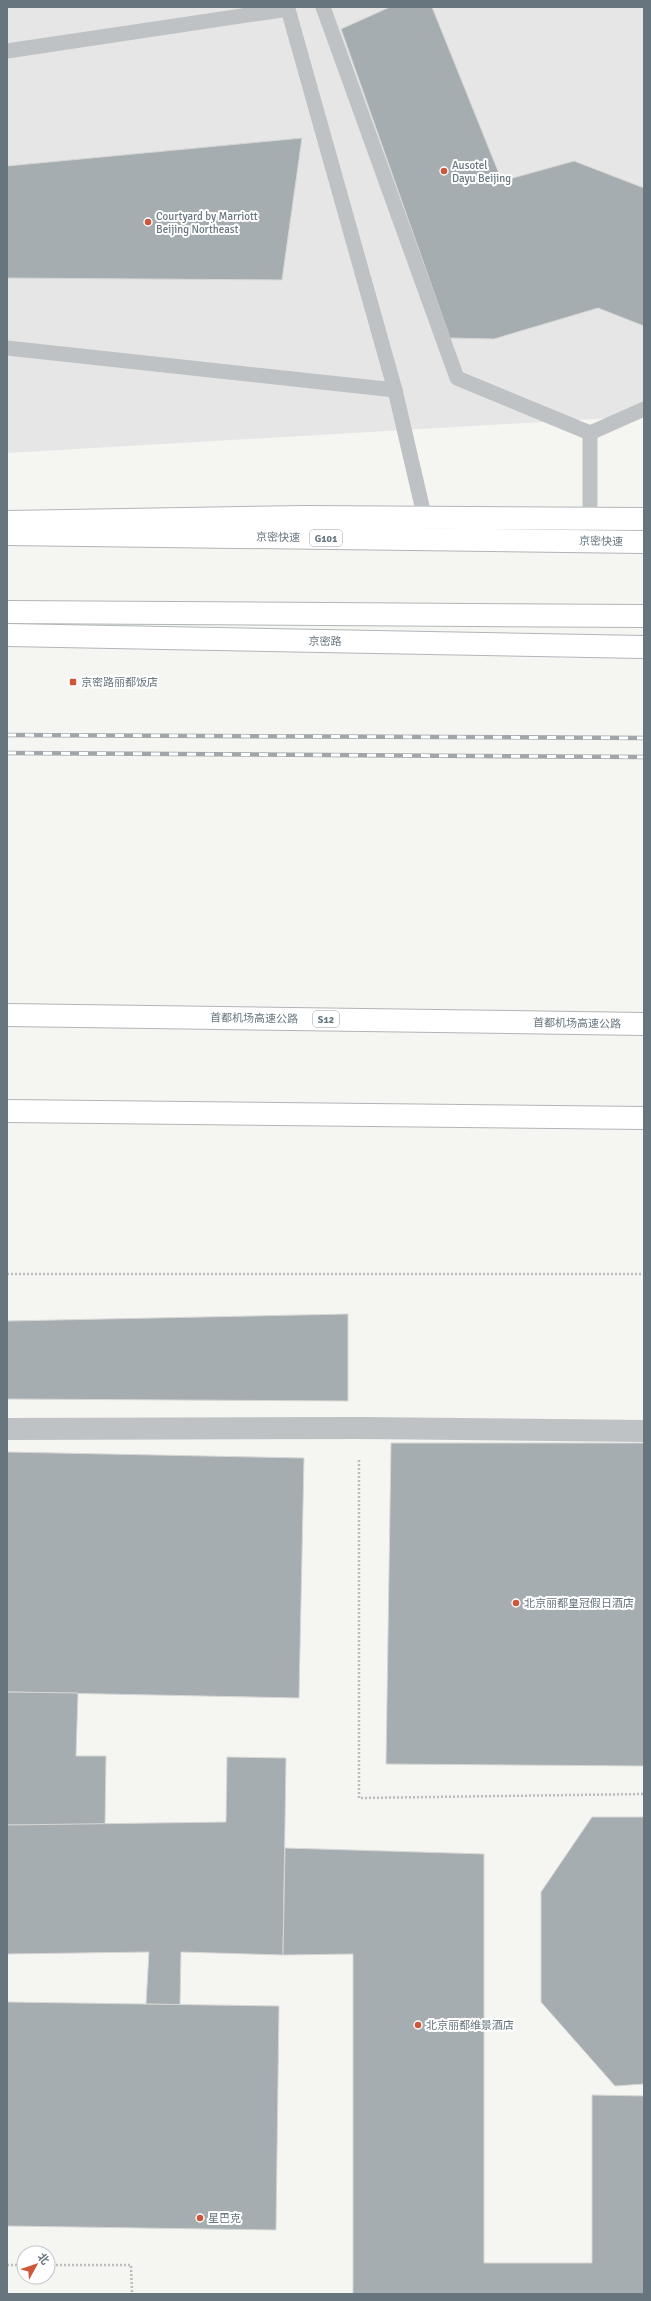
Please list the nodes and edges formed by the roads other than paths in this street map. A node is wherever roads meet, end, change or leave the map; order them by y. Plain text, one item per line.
1 (323, 7) edge
2 (7, 51) edge
3 (7, 348) edge
4 (394, 390) junction
5 (644, 409) edge
6 (590, 433) junction
7 (424, 519) junction
8 (590, 519) junction
9 (644, 519) edge
10 (7, 522) edge
11 (7, 534) edge
12 (644, 542) edge
13 (7, 612) edge
14 (644, 616) edge
15 (7, 635) edge
16 (644, 647) edge
17 (7, 1015) edge
18 (644, 1024) edge
19 (7, 1111) edge
20 (644, 1118) edge
21 (7, 1429) edge
22 (644, 1431) edge

1 - 6 lane
2 - 4 lane
3 - 4 lane
4 - 7 lane
5 - 6 lane
6 - 8 lane
7 - 8 main road, G101
7 - 10 main road, G101
8 - 9 main road, G101
11 - 12 main road, 京密快速 / G101
13 - 14 main road
15 - 16 main road, 京密路
17 - 18 main road, 首都机场高速公路 / S12
19 - 20 main road
21 - 22 street

